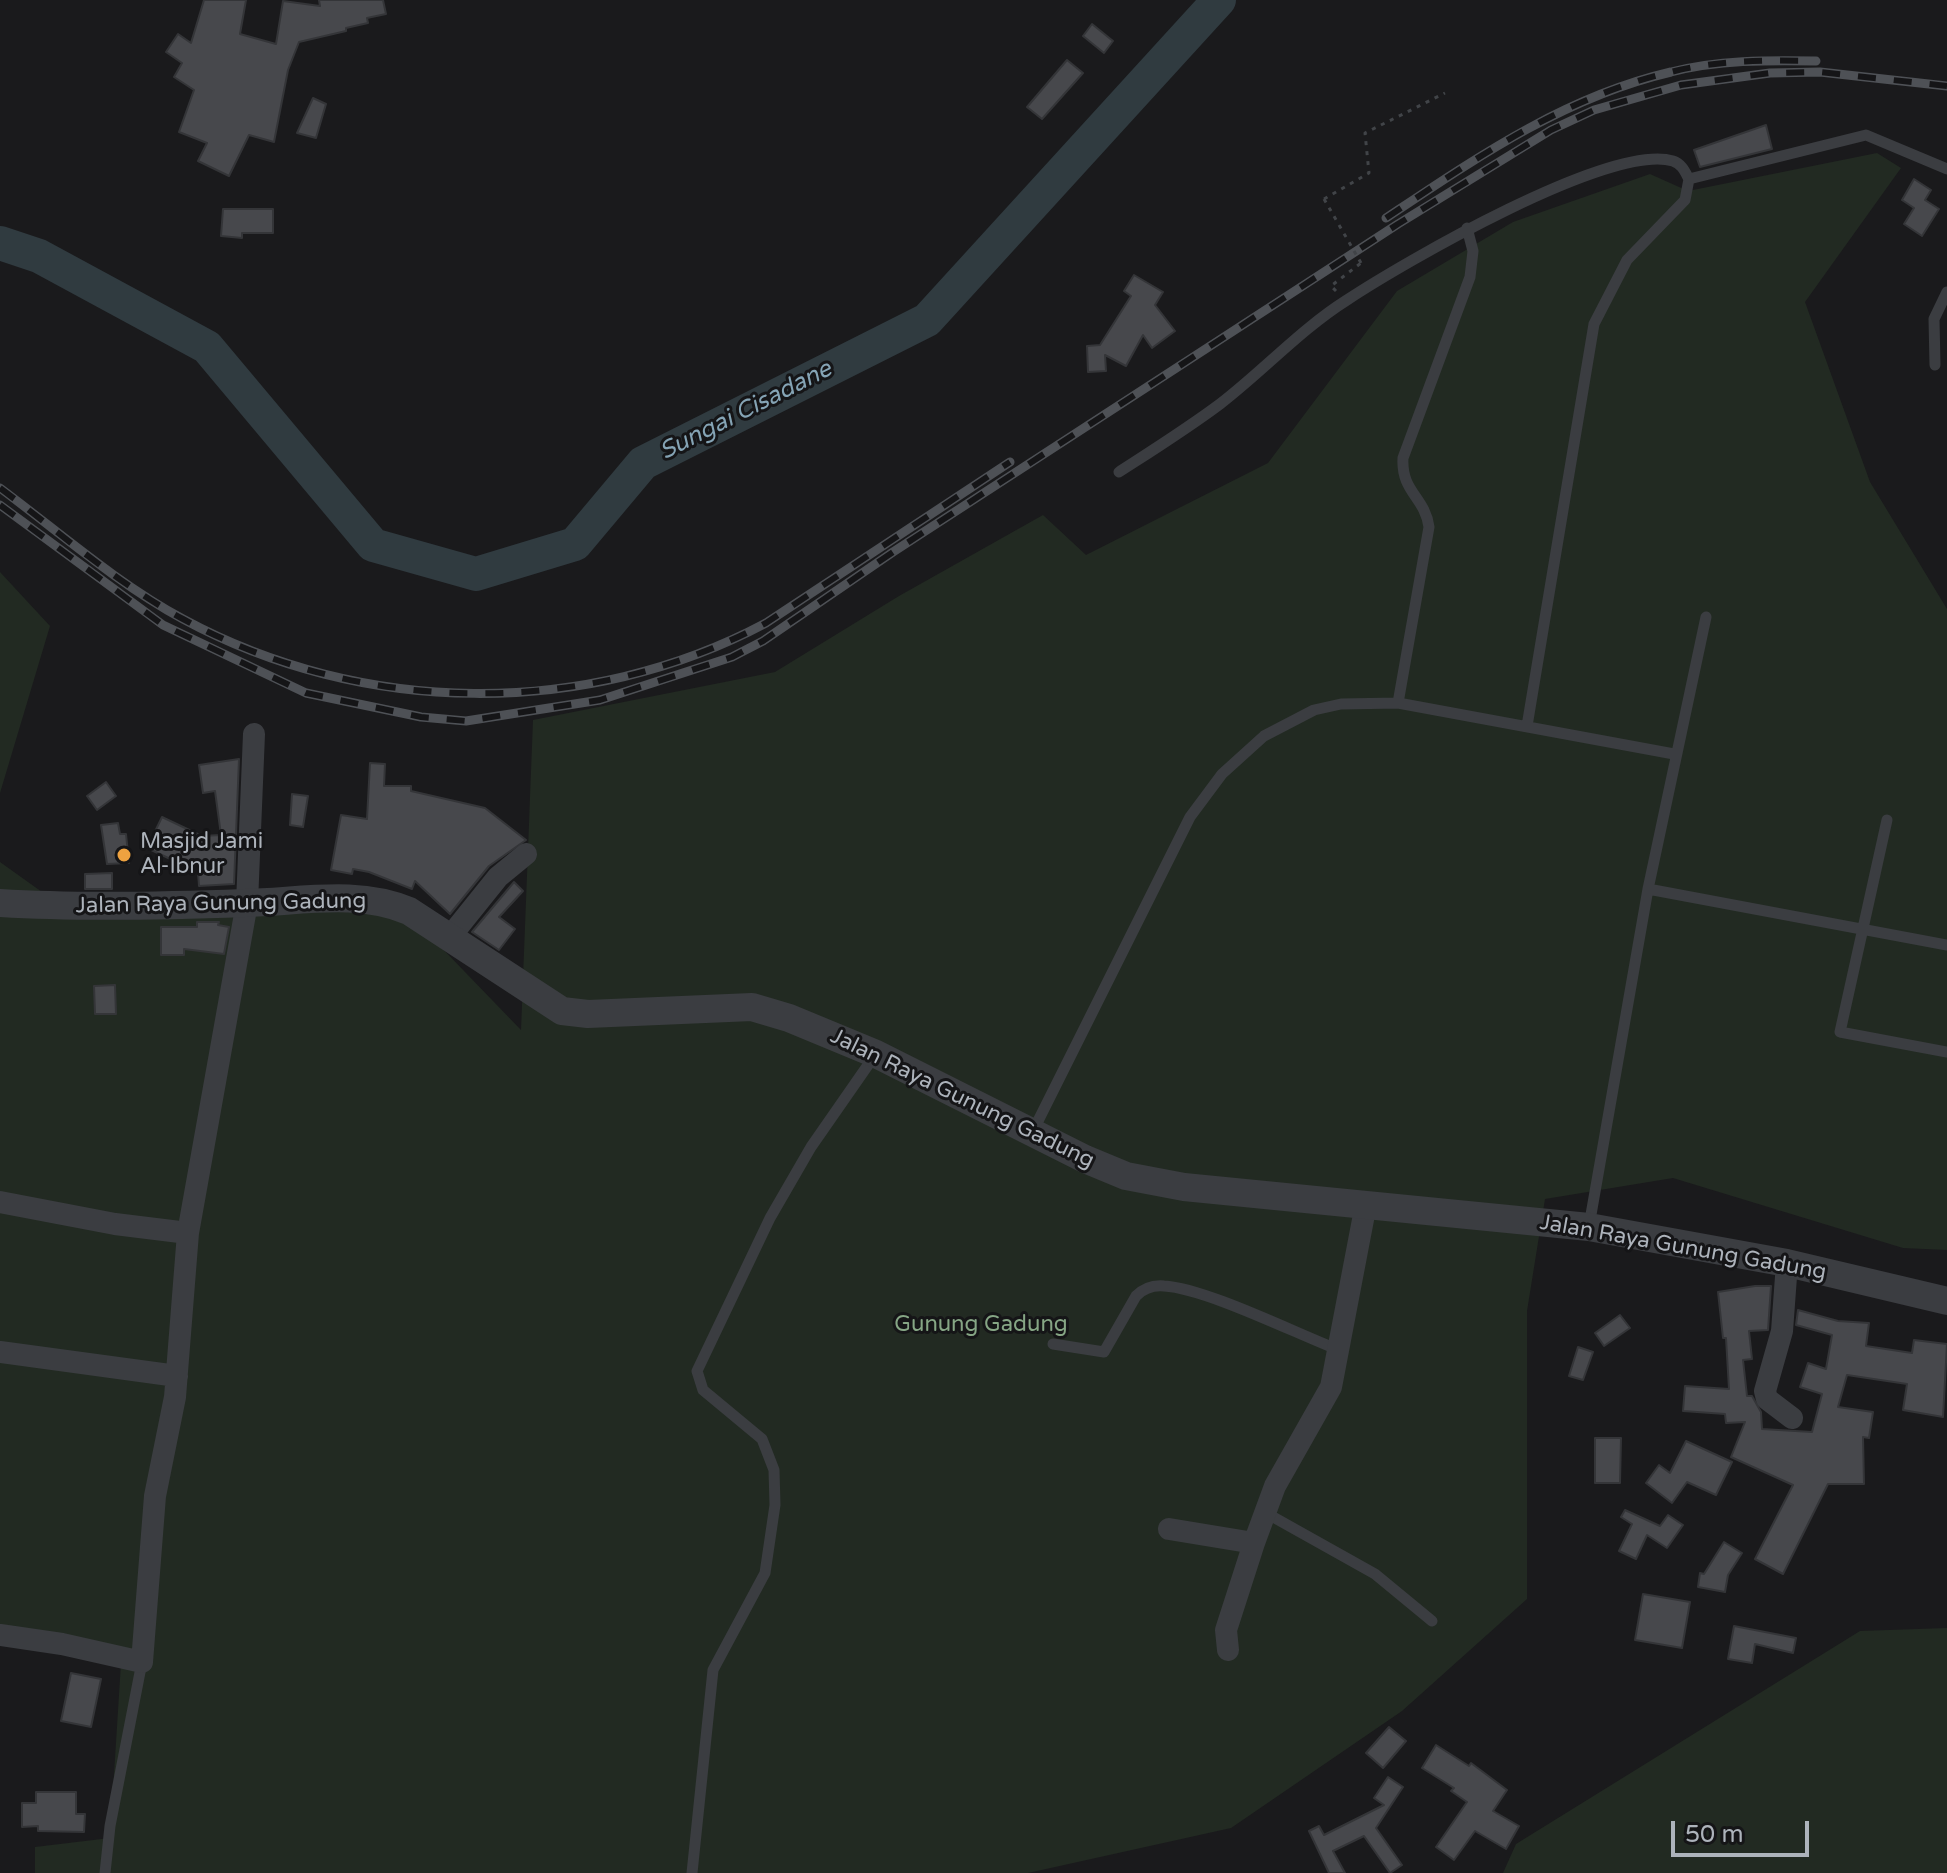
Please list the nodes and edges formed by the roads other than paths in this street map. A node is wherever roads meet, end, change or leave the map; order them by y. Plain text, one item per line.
1 (1947, 169) edge
2 (1689, 179) junction
3 (1467, 228) junction
4 (1947, 292) edge
5 (1935, 365) dead end
6 (1119, 472) dead end
7 (1706, 617) dead end
8 (1398, 703) junction
9 (1527, 726) junction
10 (254, 734) dead end
11 (1674, 754) junction
12 (1887, 820) dead end
13 (526, 854) dead end
14 (1648, 889) junction
15 (0, 903) edge
16 (247, 903) junction
17 (1865, 930) junction
18 (449, 938) junction
19 (1947, 945) edge
20 (1947, 1052) edge
21 (876, 1054) junction
22 (1032, 1133) junction
23 (0, 1202) edge
24 (1366, 1204) junction
25 (1589, 1227) junction
26 (188, 1233) junction
27 (1787, 1263) junction
28 (1947, 1301) edge
29 (1053, 1344) dead end
30 (1339, 1351) junction
31 (0, 1352) edge
32 (177, 1376) junction
33 (1792, 1418) dead end
34 (1266, 1513) junction
35 (1169, 1529) dead end
36 (1254, 1543) junction
37 (1432, 1621) dead end
38 (0, 1635) edge
39 (1228, 1650) dead end
40 (142, 1662) junction
41 (105, 1873) edge
42 (692, 1873) edge

1 - 2 lane
2 - 3 lane
2 - 9 lane
3 - 6 lane
3 - 8 lane
4 - 5 lane
7 - 11 lane
8 - 9 lane
8 - 22 lane
9 - 11 lane
10 - 16 street
11 - 14 lane
12 - 17 lane
13 - 18 street
14 - 17 lane
14 - 25 lane
15 - 16 street, Jalan Raya Gunung Gadung
16 - 18 street, Jalan Raya Gunung Gadung
16 - 26 street
17 - 19 lane
17 - 20 lane
18 - 21 street, Jalan Raya Gunung Gadung
21 - 22 street, Jalan Raya Gunung Gadung
21 - 42 lane
22 - 24 street, Jalan Raya Gunung Gadung
23 - 26 street
24 - 25 street, Jalan Raya Gunung Gadung
24 - 30 street
25 - 27 street, Jalan Raya Gunung Gadung
26 - 32 street
27 - 28 street, Jalan Raya Gunung Gadung
27 - 33 street
29 - 30 lane
30 - 34 street
31 - 32 street
32 - 40 street
34 - 36 street
34 - 37 lane
35 - 36 street
36 - 39 street
38 - 40 street
40 - 41 lane

